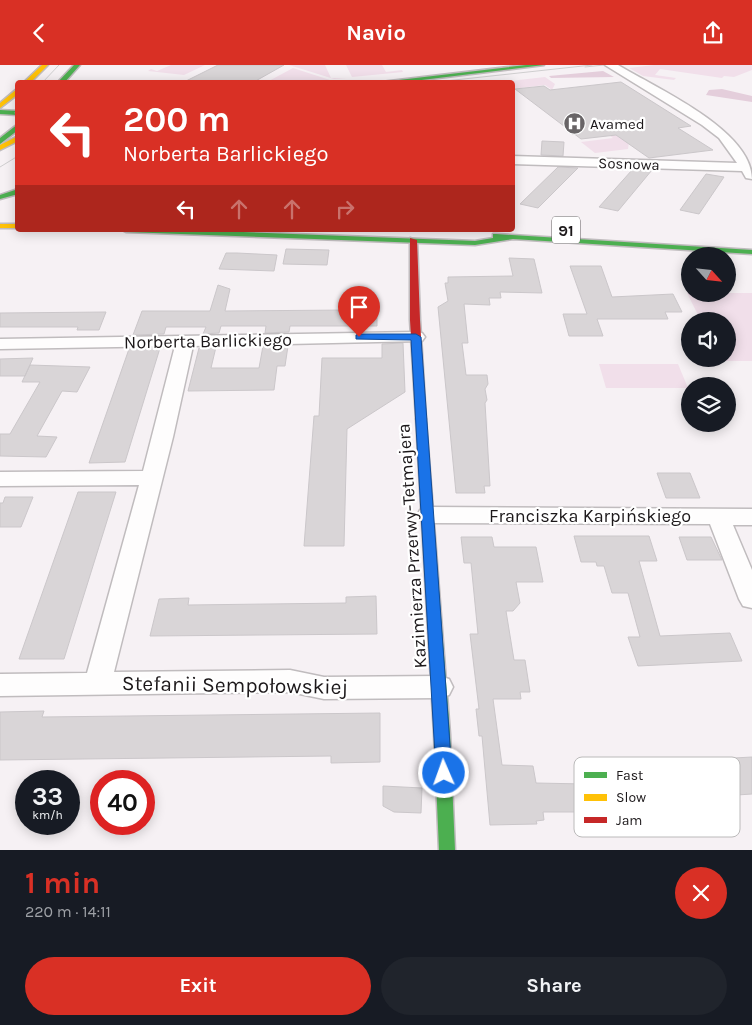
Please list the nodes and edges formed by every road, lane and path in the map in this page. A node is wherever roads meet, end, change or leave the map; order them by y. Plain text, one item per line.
1 (45, 65) edge
2 (77, 65) edge
3 (541, 65) edge
4 (610, 65) edge
5 (29, 80) edge
6 (63, 80) edge
7 (404, 80) edge
8 (15, 93) edge
9 (15, 106) edge
10 (0, 108) edge
11 (15, 112) edge
12 (15, 129) edge
13 (15, 140) edge
14 (0, 142) edge
15 (0, 148) edge
16 (515, 160) edge
17 (749, 172) edge
18 (15, 196) edge
19 (1, 203) edge
20 (0, 225) edge
21 (15, 226) edge
22 (515, 230) edge
23 (515, 230) edge
24 (183, 232) edge
25 (507, 232) edge
26 (413, 240) junction
27 (752, 240) edge
28 (752, 252) edge
29 (416, 337) junction
30 (185, 341) junction
31 (0, 344) edge
32 (152, 478) junction
33 (0, 479) edge
34 (428, 515) junction
35 (718, 517) junction
36 (752, 517) edge
37 (752, 599) edge
38 (98, 683) junction
39 (0, 685) edge
40 (439, 687) junction
41 (447, 850) edge

1 - 5 main road
2 - 6 main road
3 - 7 main road
4 - 17 street
8 - 10 main road
9 - 10 main road
10 - 11 main road
12 - 14 main road
13 - 15 main road
16 - 17 street, Sosnowa
18 - 19 main road
20 - 21 main road
22 - 27 main road, 91
23 - 28 main road, 91
24 - 26 main road
25 - 26 main road
26 - 29 main road, Kazimierza Przerwy-Tetmajera
29 - 30 street, Norberta Barlickiego
29 - 34 main road, Kazimierza Przerwy-Tetmajera
30 - 31 street, Norberta Barlickiego
30 - 32 street
32 - 33 street
32 - 38 street
34 - 35 street, Franciszka Karpińskiego
34 - 40 main road, Kazimierza Przerwy-Tetmajera
35 - 36 street, Franciszka Karpińskiego
35 - 37 street
38 - 39 street, Stefanii Sempołowskiej
38 - 40 street, Stefanii Sempołowskiej
40 - 41 main road, Kazimierza Przerwy-Tetmajera

